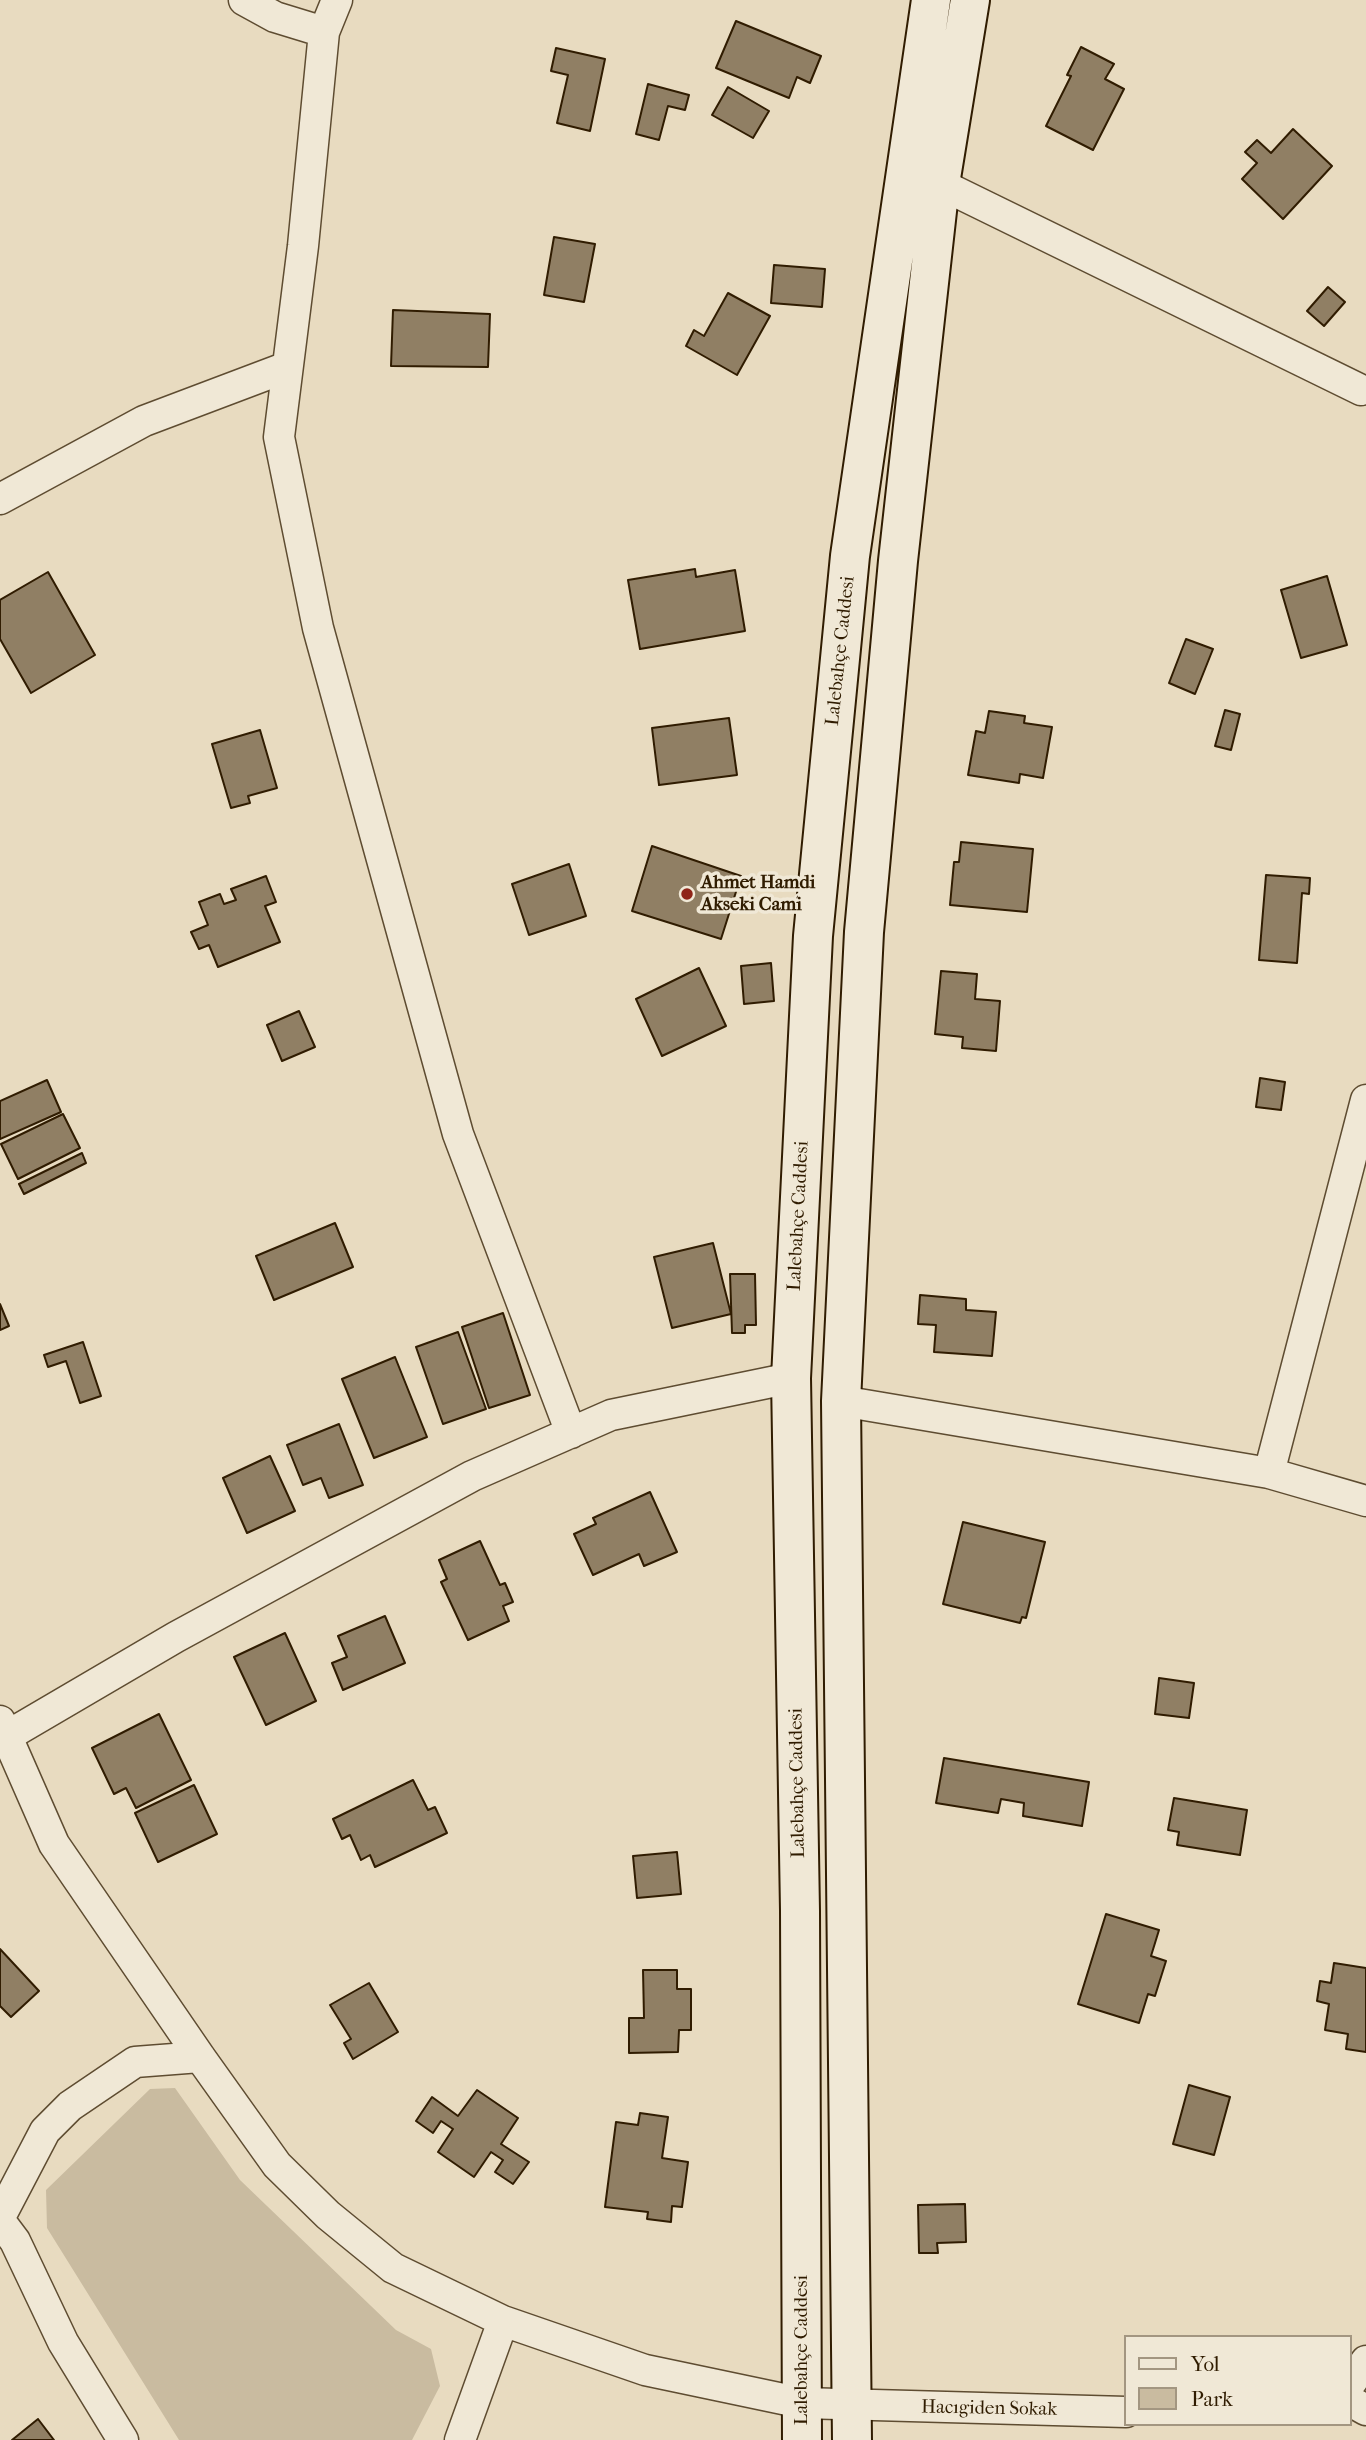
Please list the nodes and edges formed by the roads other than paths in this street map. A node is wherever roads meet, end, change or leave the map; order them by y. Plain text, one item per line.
1 (244, 0) edge
2 (337, 0) edge
3 (931, 0) edge
4 (970, 0) edge
5 (324, 32) junction
6 (940, 184) junction
7 (287, 367) junction
8 (1365, 393) edge
9 (0, 499) edge
10 (1366, 1100) edge
11 (791, 1378) junction
12 (841, 1401) junction
13 (571, 1433) junction
14 (1269, 1473) junction
15 (1366, 1501) edge
16 (3, 1728) edge
17 (200, 2057) junction
18 (0, 2219) edge
19 (503, 2321) junction
20 (1366, 2361) edge
21 (1352, 2381) edge
22 (1124, 2412) edge
23 (802, 2422) edge
24 (852, 2423) edge
25 (123, 2440) edge
26 (460, 2440) edge

1 - 5 street
2 - 5 street
3 - 11 street, Lalebahçe Caddesi
4 - 6 street
5 - 7 street
6 - 8 street
6 - 12 street
7 - 9 street
7 - 13 street
10 - 14 street
11 - 13 street
11 - 23 street, Lalebahçe Caddesi
12 - 14 street
12 - 24 street
13 - 16 street
14 - 15 street
16 - 17 street, Hacıgiden Sokak
17 - 18 street
17 - 19 street, Hacıgiden Sokak
18 - 25 street
19 - 23 street, Hacıgiden Sokak
19 - 26 street
20 - 21 street
22 - 24 street, Hacıgiden Sokak
23 - 24 street, Hacıgiden Sokak

